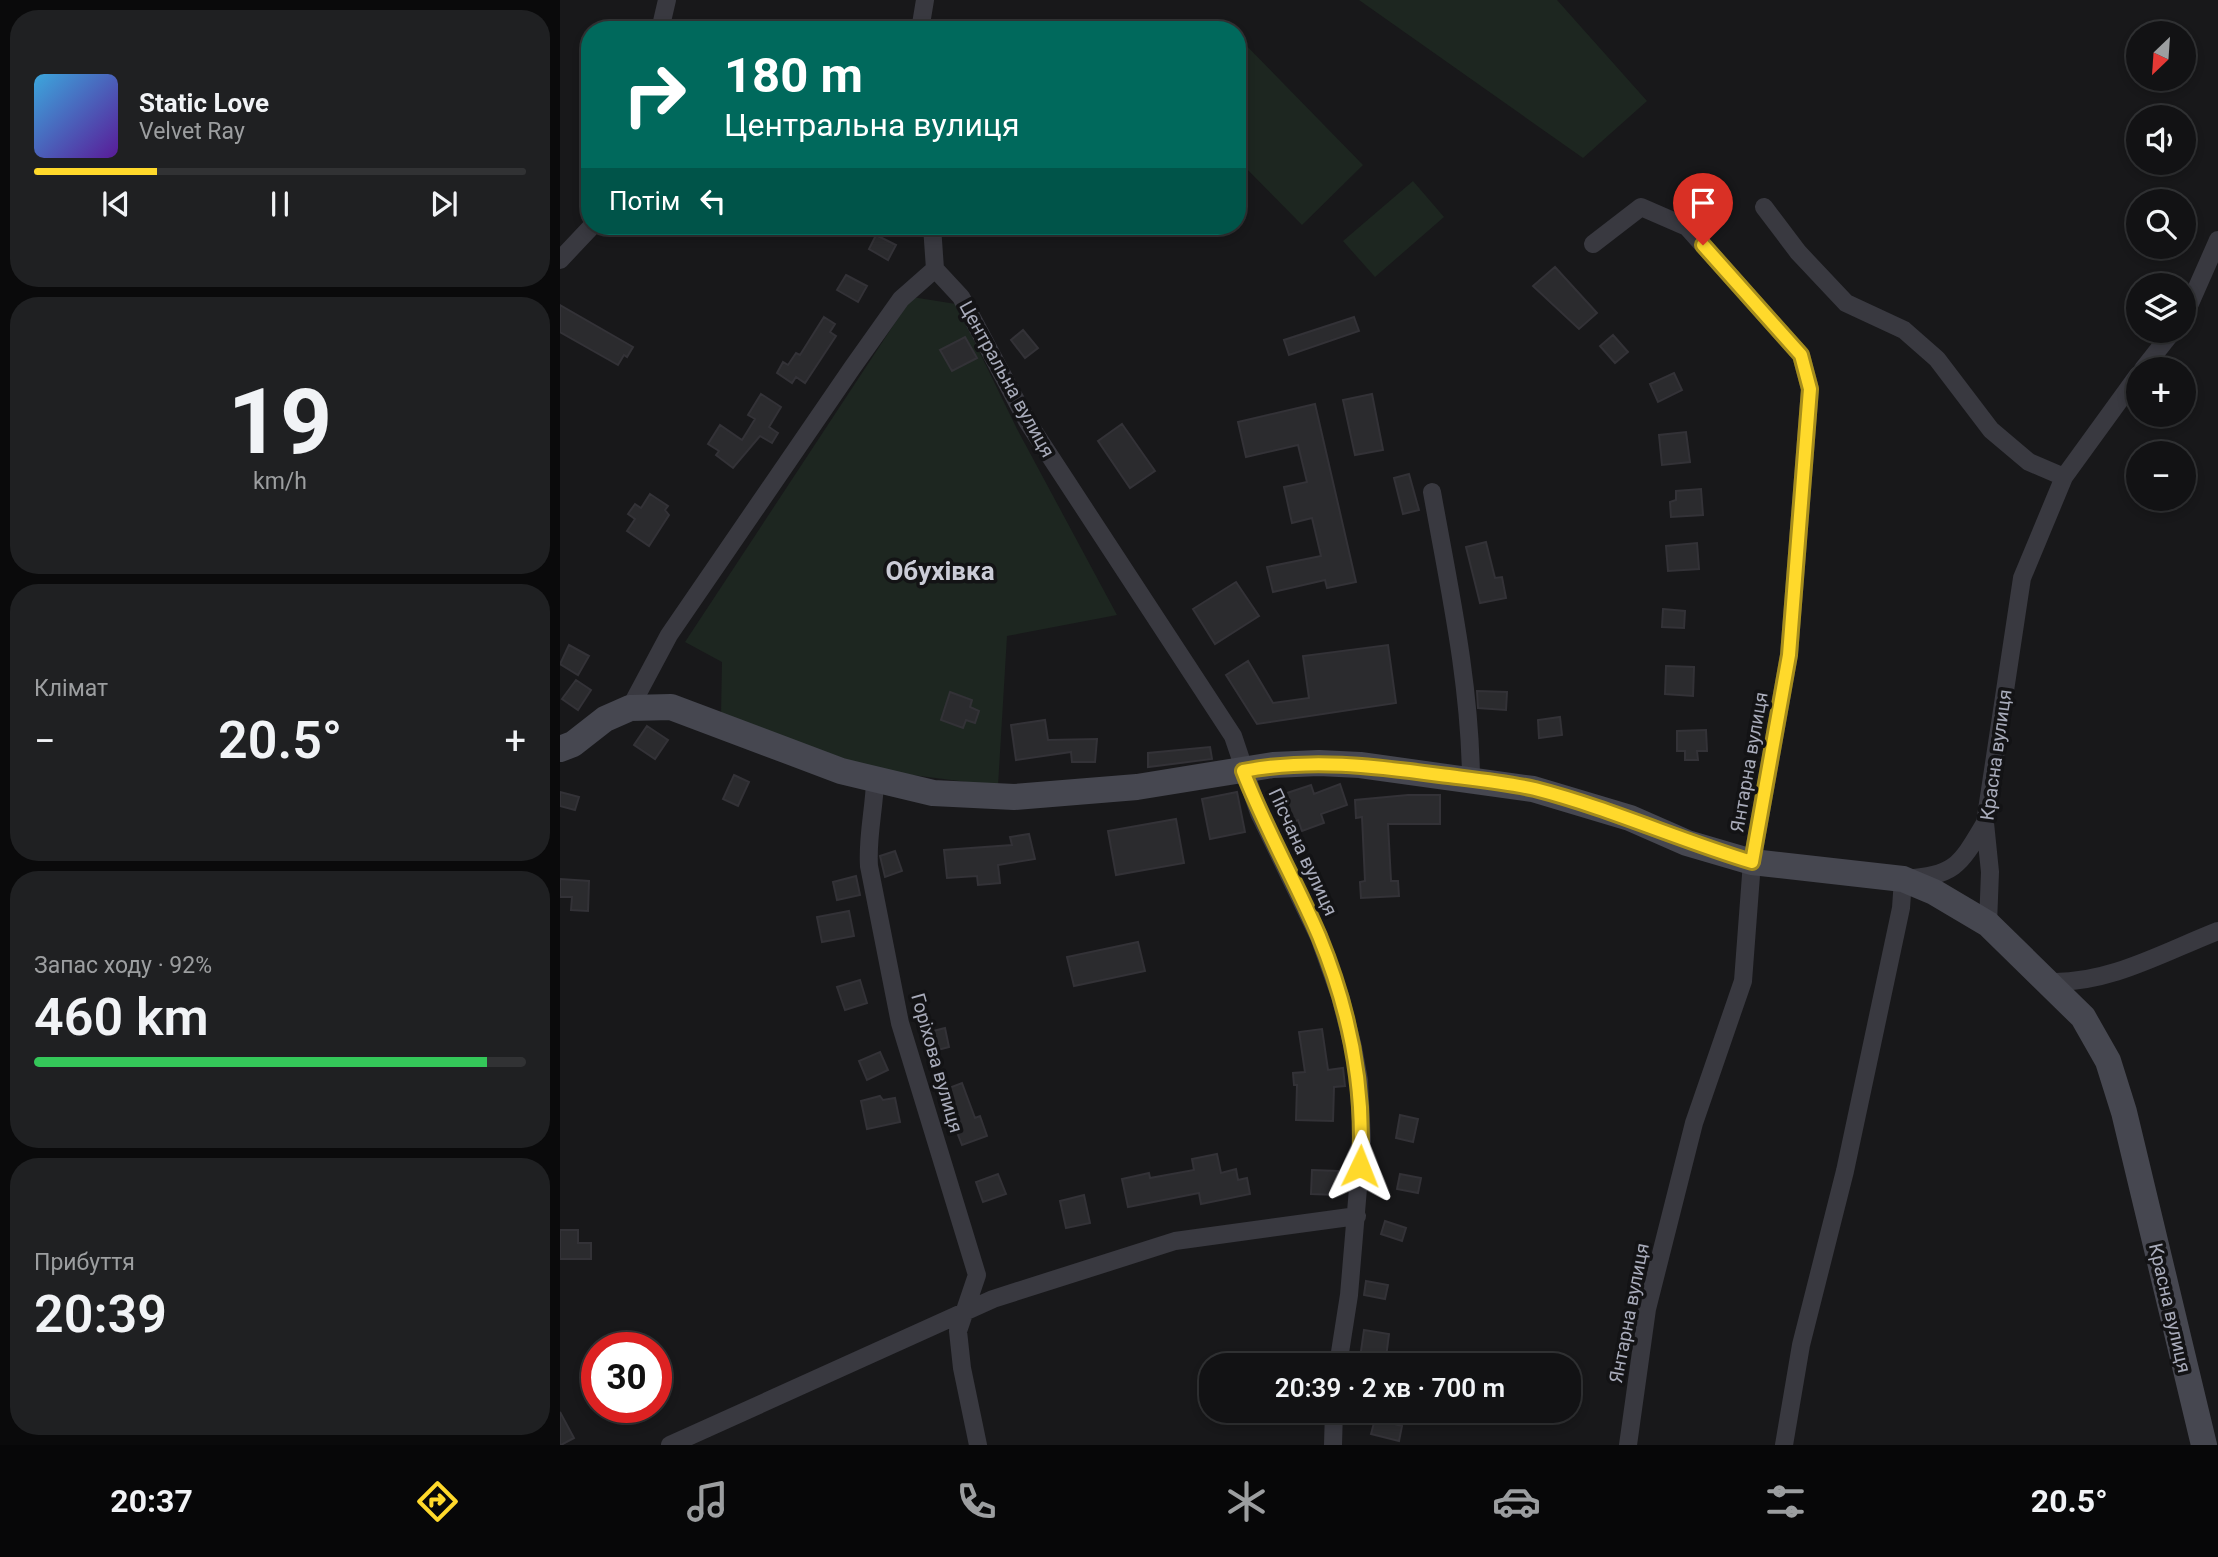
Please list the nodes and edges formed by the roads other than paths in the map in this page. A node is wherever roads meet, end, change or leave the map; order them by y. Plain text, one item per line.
1 (667, 0) edge
2 (925, 0) edge
3 (662, 21) edge
4 (922, 21) edge
5 (1764, 207) dead end
6 (584, 235) edge
7 (933, 235) edge
8 (2218, 240) edge
9 (1593, 244) dead end
10 (560, 260) edge
11 (935, 270) junction
12 (2196, 290) edge
13 (2164, 343) edge
14 (2152, 357) edge
15 (2126, 392) edge
16 (2064, 477) junction
17 (1432, 492) dead end
18 (629, 708) junction
19 (560, 749) edge
20 (1243, 771) junction
21 (1471, 779) junction
22 (875, 782) junction
23 (1985, 823) junction
24 (1752, 862) junction
25 (1903, 879) junction
26 (1987, 924) junction
27 (2218, 931) edge
28 (2050, 982) junction
29 (1357, 1216) junction
30 (967, 1310) junction
31 (1340, 1353) edge
32 (1334, 1423) edge
33 (2202, 1444) edge
34 (670, 1445) edge
35 (978, 1445) edge
36 (1333, 1445) edge
37 (1628, 1445) edge
38 (1784, 1445) edge

1 - 3 street
2 - 4 street
5 - 16 street
6 - 10 street
7 - 11 street
8 - 12 street
9 - 24 street, Янтарна вулиця
11 - 18 street
11 - 20 street, Центральна вулиця
13 - 14 street
15 - 16 street, Красна вулиця
16 - 23 street, Красна вулиця
17 - 21 street
18 - 19 street
18 - 22 street
20 - 21 street
20 - 22 street
20 - 29 street, Пісчана вулиця
21 - 24 street
22 - 30 street, Горіхова вулиця
23 - 25 street
23 - 26 street, Красна вулиця
24 - 25 street
24 - 37 street, Янтарна вулиця
25 - 26 street
25 - 38 street
26 - 28 street, Красна вулиця
27 - 28 street
28 - 33 street, Красна вулиця
29 - 30 street
29 - 31 street, Пісчана вулиця
30 - 34 street
30 - 35 street, Горіхова вулиця
32 - 36 street

